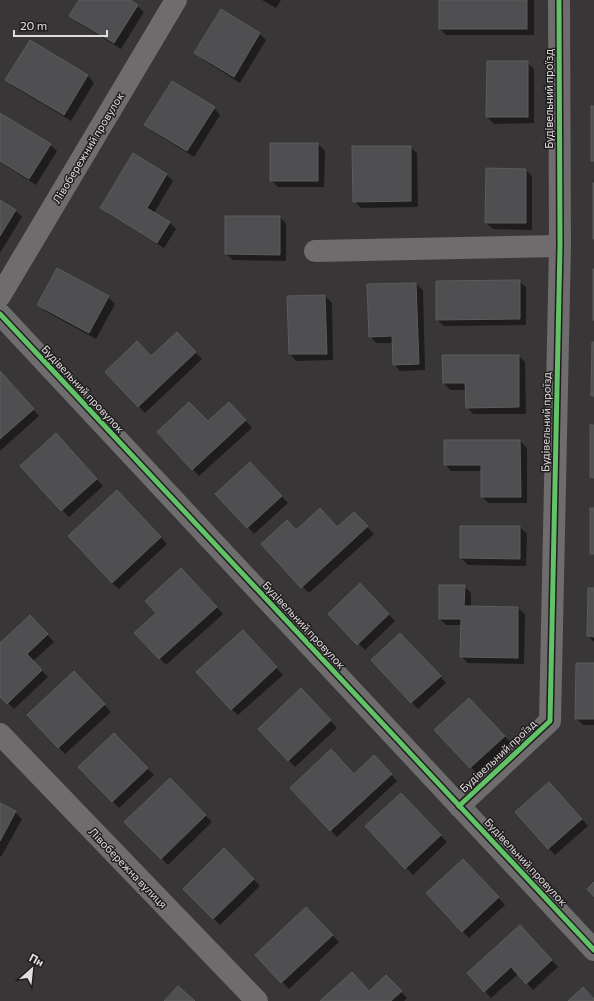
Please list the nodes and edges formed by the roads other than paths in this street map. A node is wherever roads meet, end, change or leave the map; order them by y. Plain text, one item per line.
1 (176, 0) edge
2 (559, 0) edge
3 (560, 246) junction
4 (315, 251) dead end
5 (0, 296) edge
6 (0, 314) edge
7 (0, 734) edge
8 (459, 806) junction
9 (594, 950) edge
10 (257, 1001) edge

1 - 5 street, Лівобережний провулок
2 - 3 street, Будівельний проїзд
3 - 4 street
3 - 8 street, Будівельний проїзд
6 - 8 street, Будівельний провулок
7 - 10 street, Лівобережна вулиця
8 - 9 street, Будівельний провулок

